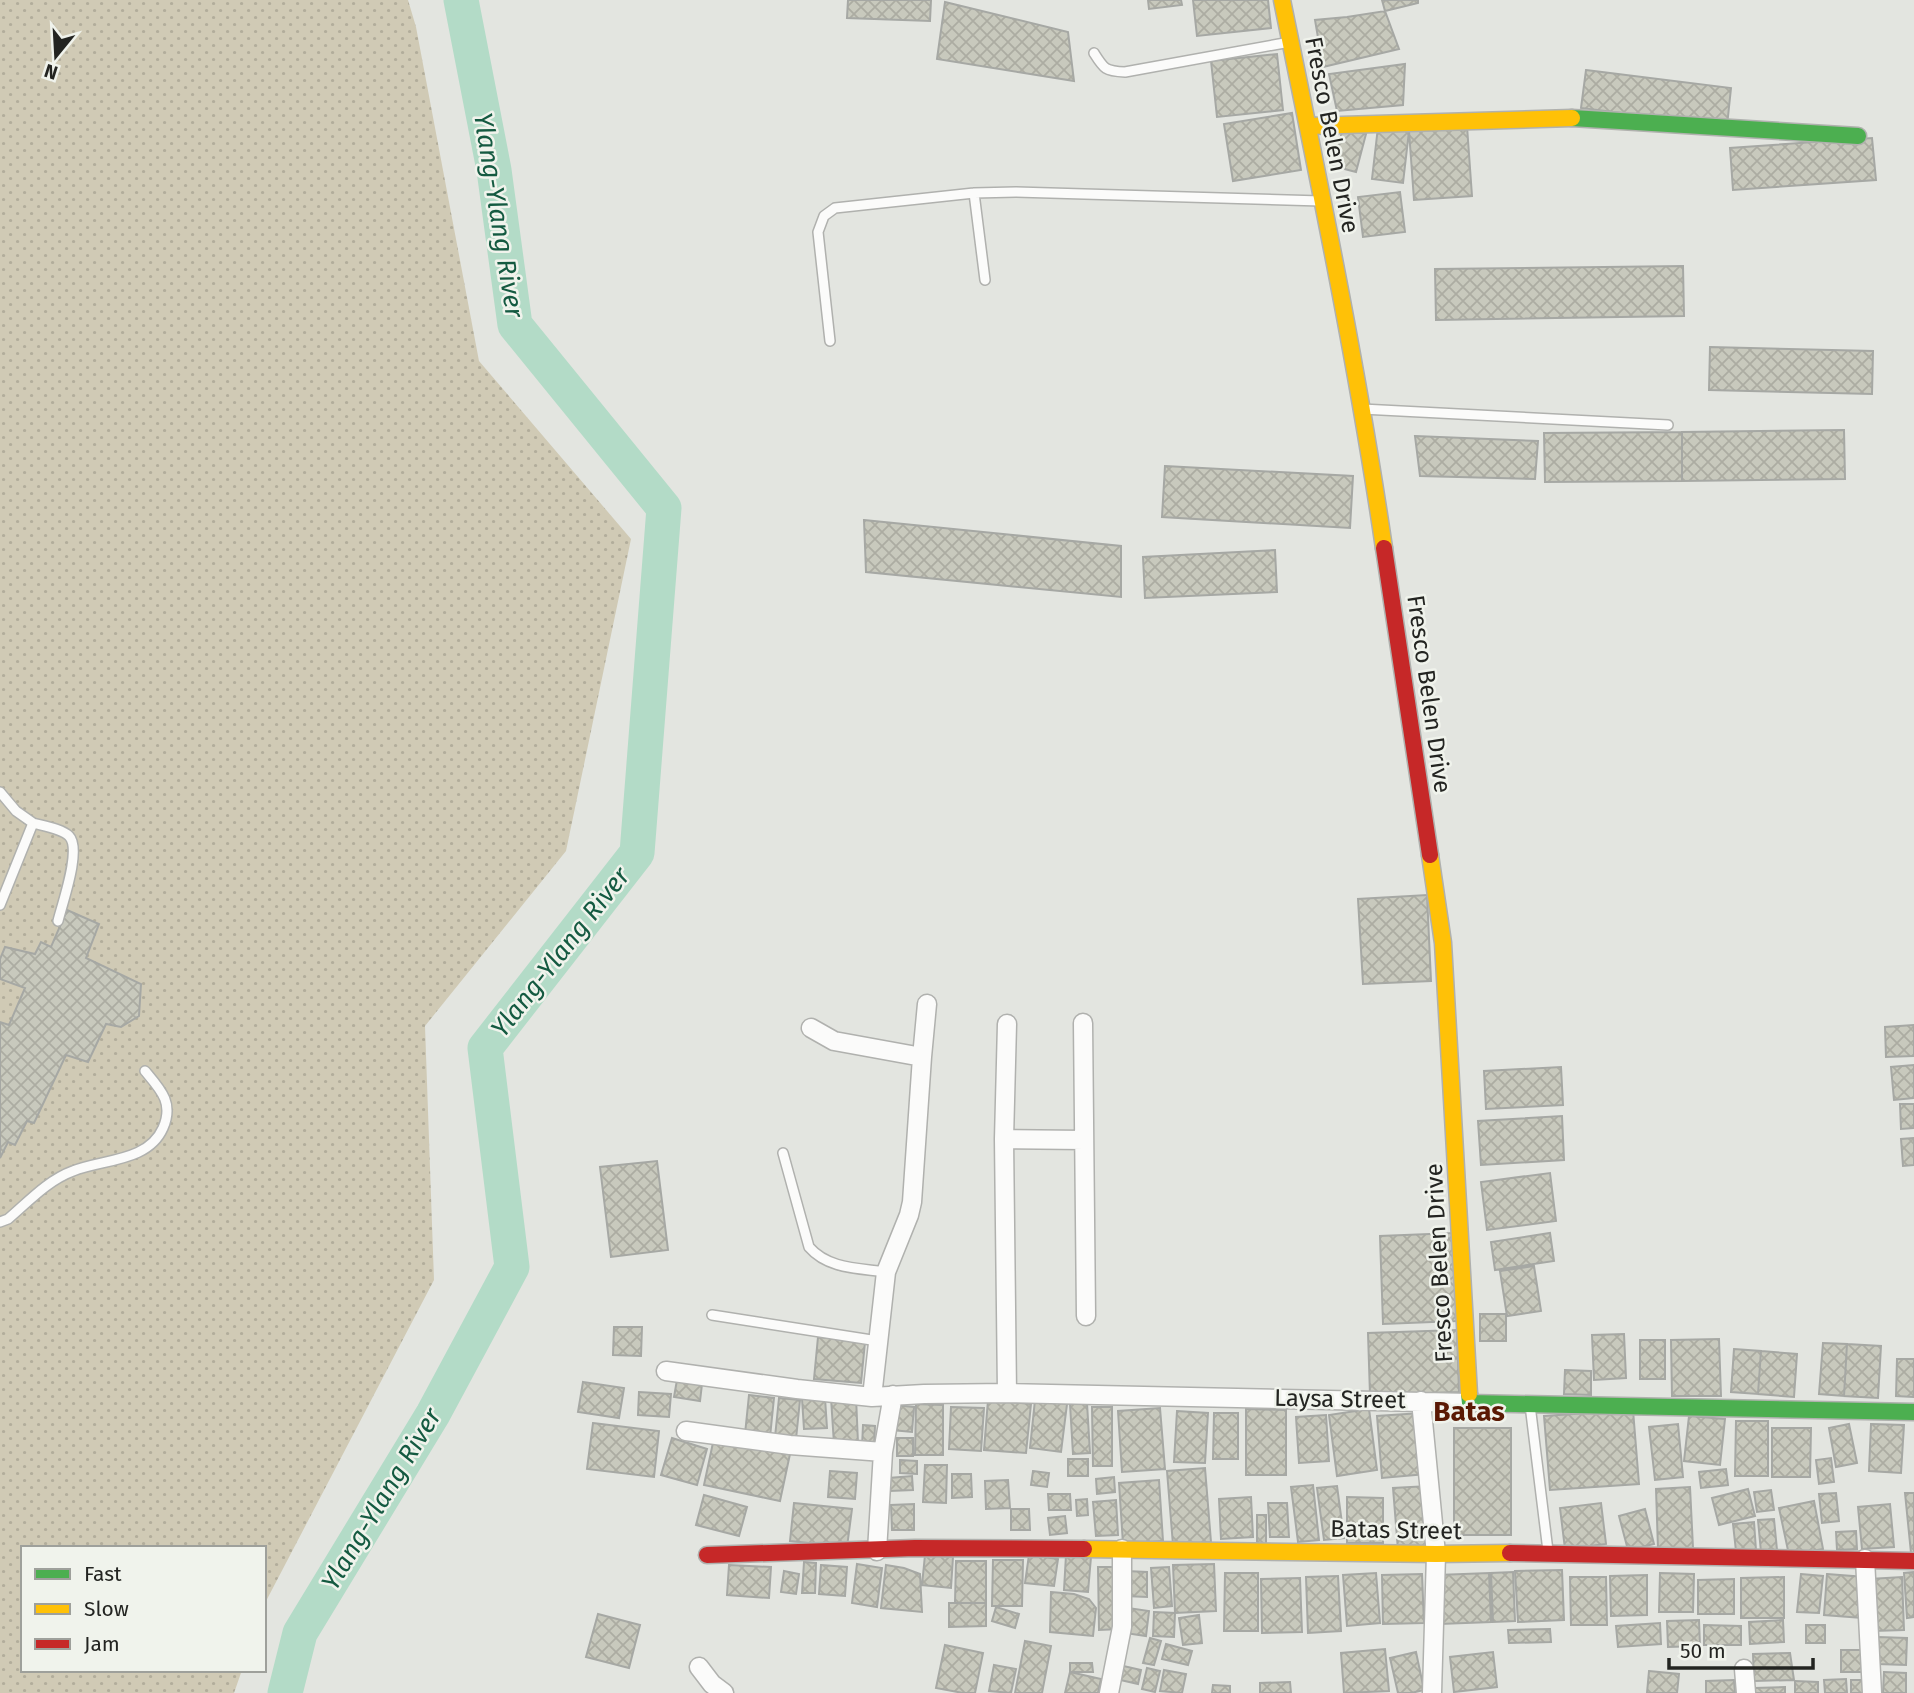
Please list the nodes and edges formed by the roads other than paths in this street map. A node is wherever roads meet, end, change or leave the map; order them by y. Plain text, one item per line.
1 (1282, 0) edge
2 (1291, 42) junction
3 (1094, 52) dead end
4 (1308, 126) junction
5 (1858, 136) dead end
6 (974, 193) junction
7 (1323, 201) junction
8 (985, 280) dead end
9 (830, 341) dead end
10 (1361, 409) junction
11 (1668, 425) dead end
12 (0, 792) edge
13 (33, 823) junction
14 (0, 905) edge
15 (58, 921) dead end
16 (927, 1004) dead end
17 (1083, 1023) dead end
18 (1007, 1024) dead end
19 (811, 1028) dead end
20 (922, 1058) junction
21 (145, 1071) dead end
22 (1004, 1139) junction
23 (1084, 1140) junction
24 (783, 1153) dead end
25 (0, 1222) edge
26 (886, 1272) junction
27 (712, 1315) dead end
28 (1086, 1316) dead end
29 (878, 1341) junction
30 (666, 1371) dead end
31 (1007, 1393) junction
32 (893, 1395) junction
33 (872, 1397) junction
34 (1421, 1401) junction
35 (1470, 1403) junction
36 (1530, 1403) junction
37 (1914, 1412) edge
38 (686, 1431) dead end
39 (883, 1452) junction
40 (1122, 1549) junction
41 (877, 1551) junction
42 (1548, 1553) junction
43 (1436, 1554) junction
44 (706, 1555) dead end
45 (1865, 1559) junction
46 (1914, 1561) edge
47 (699, 1667) dead end
48 (1744, 1669) dead end
49 (724, 1693) edge
50 (1110, 1693) edge
51 (1432, 1693) edge
52 (1746, 1693) edge
53 (1872, 1693) edge

1 - 2 street, Fresco Belen Drive
2 - 3 lane
2 - 4 street, Fresco Belen Drive
4 - 5 street
4 - 7 street, Fresco Belen Drive
6 - 7 lane
6 - 8 lane
6 - 9 lane
7 - 10 street, Fresco Belen Drive
10 - 11 lane
10 - 35 street, Fresco Belen Drive
12 - 13 lane
13 - 14 lane
13 - 15 lane
16 - 20 street
17 - 23 street
18 - 22 street
19 - 20 street
20 - 26 street
21 - 25 lane
22 - 23 street
22 - 31 street
23 - 28 street
24 - 26 lane
26 - 29 street
27 - 29 lane
29 - 33 street
30 - 33 street, Laysa Street
31 - 32 street, Laysa Street
31 - 34 street, Laysa Street
32 - 33 street, Laysa Street
32 - 39 street
34 - 35 street, Laysa Street
34 - 43 street
35 - 36 street, Laysa Street
36 - 37 street, Laysa Street
36 - 42 lane
38 - 39 street
39 - 41 street
40 - 41 street, Batas Street
40 - 43 street, Batas Street
40 - 50 street
41 - 44 street, Batas Street
42 - 43 street, Batas Street
42 - 45 street, Batas Street
43 - 51 street
45 - 46 street, Batas Street
45 - 53 street
47 - 49 street
48 - 52 street

